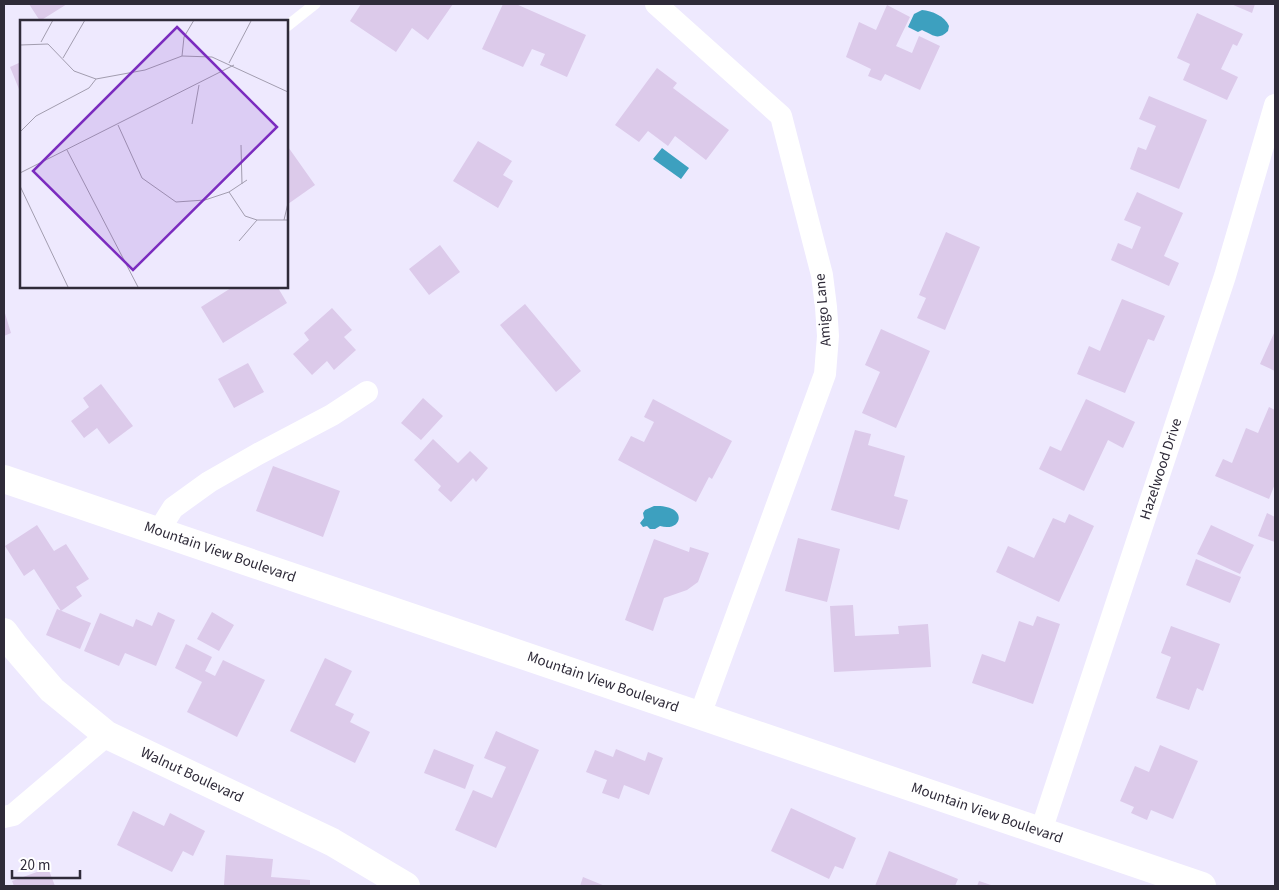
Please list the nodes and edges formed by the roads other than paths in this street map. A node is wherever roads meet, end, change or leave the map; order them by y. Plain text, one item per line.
1 (315, 4) edge
2 (656, 4) edge
3 (288, 25) edge
4 (1275, 106) edge
5 (367, 392) dead end
6 (4, 479) edge
7 (158, 532) junction
8 (4, 632) edge
9 (700, 715) junction
10 (107, 735) junction
11 (4, 817) edge
12 (1041, 831) junction
13 (406, 886) edge
14 (1202, 886) edge

1 - 3 lane
2 - 9 street, Amigo Lane
4 - 12 street, Hazelwood Drive
5 - 7 street
6 - 7 street, Mountain View Boulevard
7 - 9 street, Mountain View Boulevard
8 - 10 street, Walnut Boulevard
9 - 12 street, Mountain View Boulevard
10 - 11 street
10 - 13 street, Walnut Boulevard
12 - 14 street, Mountain View Boulevard

